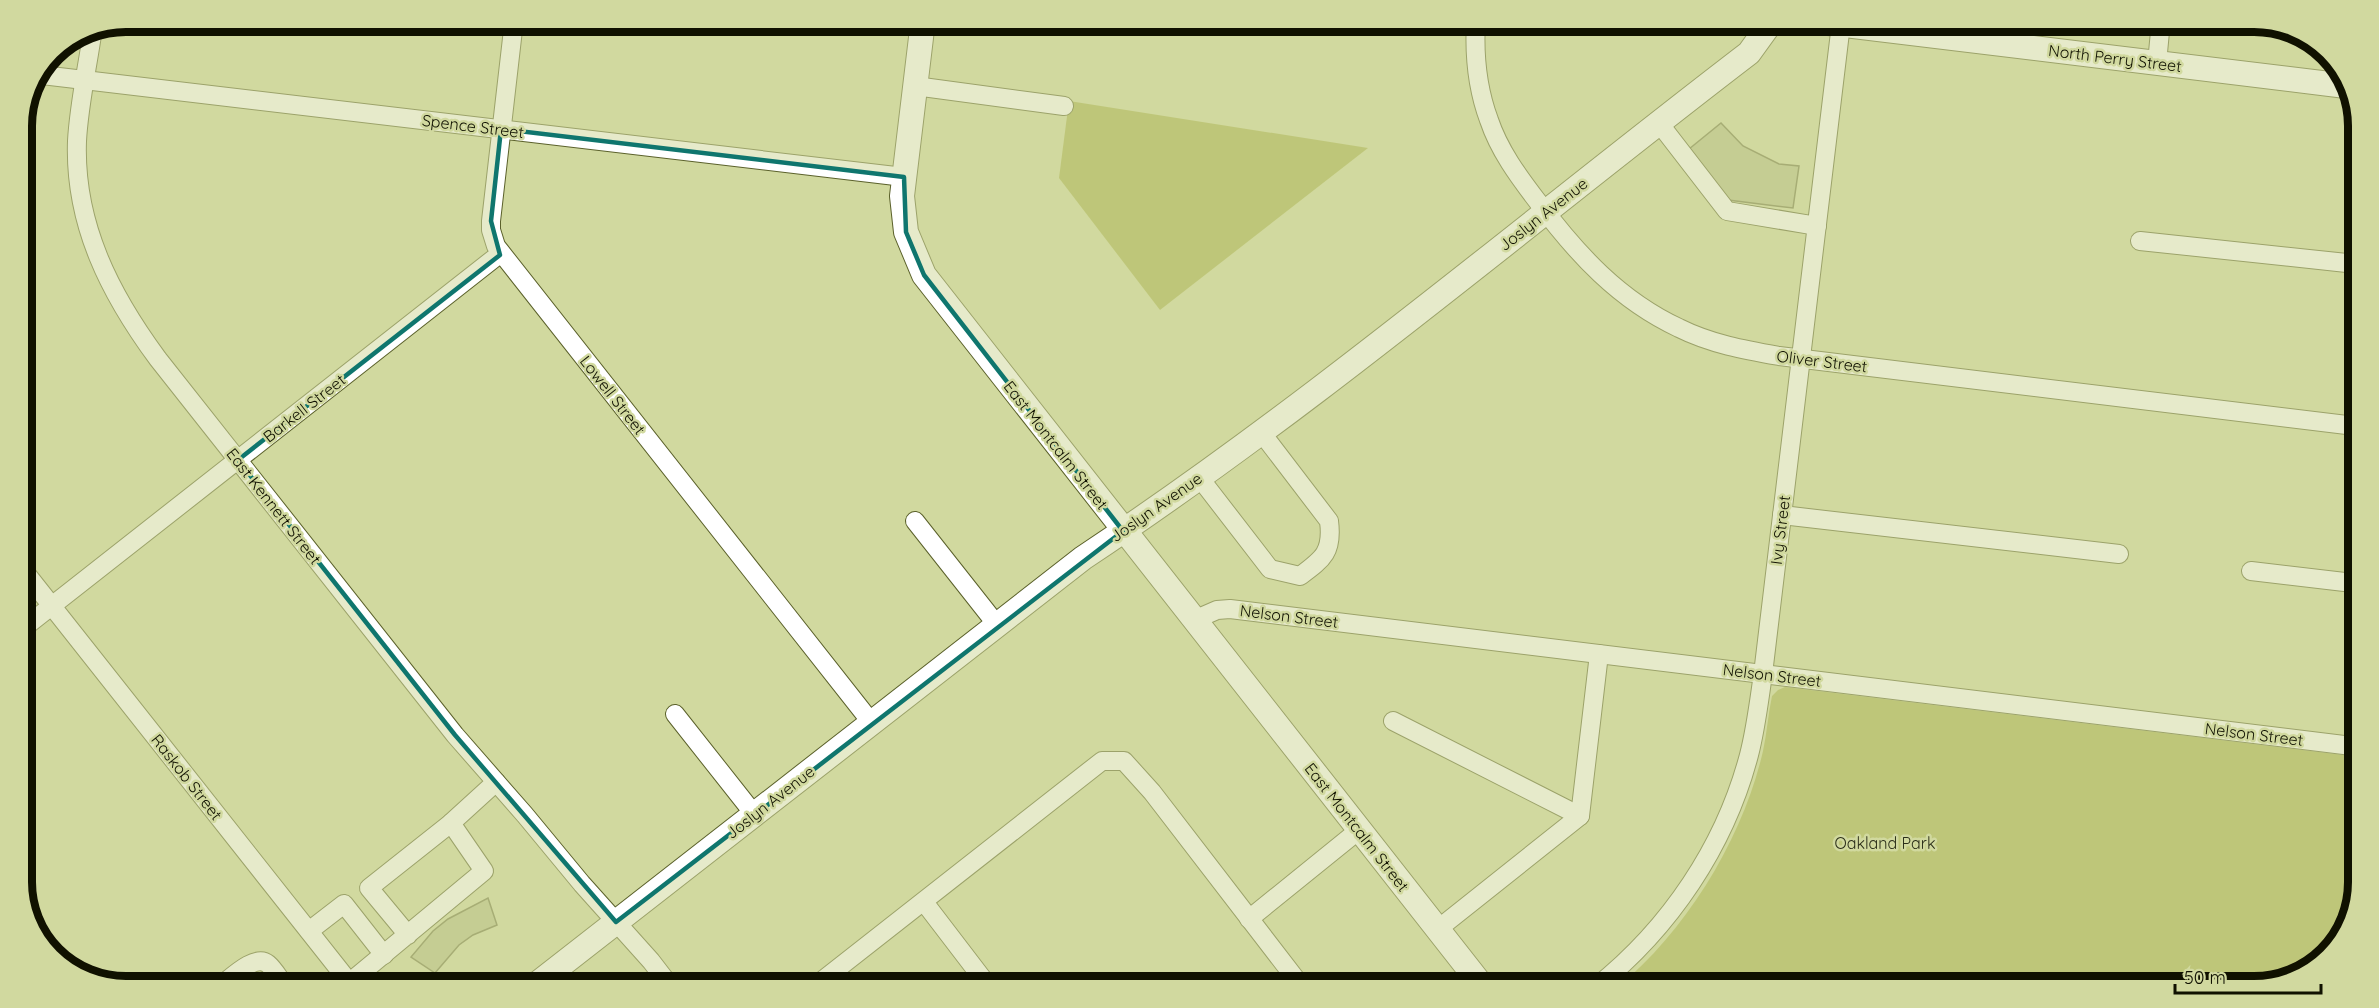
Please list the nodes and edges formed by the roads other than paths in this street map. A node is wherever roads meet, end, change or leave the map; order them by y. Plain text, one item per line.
1 (513, 32) edge
2 (921, 32) edge
3 (1476, 32) edge
4 (1764, 32) edge
5 (1840, 32) edge
6 (1906, 32) edge
7 (2160, 32) edge
8 (92, 38) edge
9 (2157, 63) junction
10 (46, 75) edge
11 (86, 80) junction
12 (2338, 85) edge
13 (915, 86) junction
14 (1064, 106) dead end
15 (1659, 123) junction
16 (501, 129) junction
17 (904, 177) junction
18 (1545, 212) junction
19 (1817, 226) junction
20 (2140, 241) dead end
21 (501, 253) junction
22 (2347, 263) edge
23 (1801, 359) junction
24 (2347, 425) edge
25 (1261, 432) junction
26 (238, 460) junction
27 (1199, 477) junction
28 (1782, 515) junction
29 (915, 521) dead end
30 (1123, 531) junction
31 (2119, 554) dead end
32 (2251, 571) dead end
33 (32, 581) edge
34 (2348, 582) edge
35 (52, 606) junction
36 (1194, 620) junction
37 (32, 621) edge
38 (997, 625) junction
39 (1599, 654) junction
40 (1763, 674) junction
41 (675, 714) dead end
42 (1393, 721) dead end
43 (871, 722) junction
44 (2348, 745) edge
45 (496, 782) junction
46 (753, 814) junction
47 (1580, 816) junction
48 (452, 823) junction
49 (1359, 830) junction
50 (924, 902) junction
51 (1249, 919) junction
52 (616, 922) junction
53 (1438, 929) junction
54 (309, 931) junction
55 (408, 935) junction
56 (384, 955) junction
57 (234, 976) edge
58 (277, 976) edge
59 (344, 976) edge
60 (361, 976) edge
61 (547, 976) edge
62 (663, 976) edge
63 (828, 976) edge
64 (981, 976) edge
65 (1293, 976) edge
66 (1474, 976) edge
67 (1609, 976) edge

1 - 16 street, Lowell Street
2 - 13 main road, East Montcalm Street
3 - 18 street, Oliver Street
4 - 15 main road, Joslyn Avenue
5 - 19 street, Ivy Street
6 - 9 main road, North Perry Street
7 - 9 street
8 - 11 street, East Kennett Street
9 - 12 main road, North Perry Street
10 - 11 street, Spence Street
11 - 16 street, Spence Street
11 - 26 street, East Kennett Street
13 - 14 street
13 - 17 main road, East Montcalm Street
15 - 18 main road, Joslyn Avenue
15 - 19 street
16 - 17 street, Spence Street
16 - 21 street, Lowell Street
17 - 30 main road, East Montcalm Street
18 - 23 street, Oliver Street
18 - 25 main road, Joslyn Avenue
19 - 23 street, Ivy Street
20 - 22 street
21 - 26 street, Barkell Street
21 - 43 street, Lowell Street
23 - 24 street, Oliver Street
23 - 28 street, Ivy Street
25 - 27 main road, Joslyn Avenue
25 - 27 street
26 - 35 street, Barkell Street
26 - 45 street, East Kennett Street
27 - 30 main road, Joslyn Avenue
28 - 31 street
28 - 40 street, Ivy Street
29 - 38 street
30 - 36 main road, East Montcalm Street
30 - 38 main road, Joslyn Avenue
32 - 34 street
33 - 35 street, Raskob Street
35 - 37 street, Barkell Street
35 - 54 street, Raskob Street
36 - 39 street, Nelson Street
36 - 49 main road, East Montcalm Street
38 - 43 main road, Joslyn Avenue
39 - 40 street, Nelson Street
39 - 47 street
40 - 44 street, Nelson Street
40 - 67 street, Ivy Street
41 - 46 street
42 - 47 street
43 - 46 main road, Joslyn Avenue
45 - 48 street
45 - 52 street, East Kennett Street
46 - 52 main road, Joslyn Avenue
47 - 53 street
48 - 55 street
48 - 55 street
49 - 51 street
49 - 53 main road, East Montcalm Street
50 - 51 street
50 - 63 street
50 - 64 street
51 - 65 street
52 - 61 main road, Joslyn Avenue
52 - 62 street, East Kennett Street
53 - 66 main road, East Montcalm Street
54 - 56 street
54 - 59 street, Raskob Street
55 - 56 street
56 - 60 street
57 - 58 street

